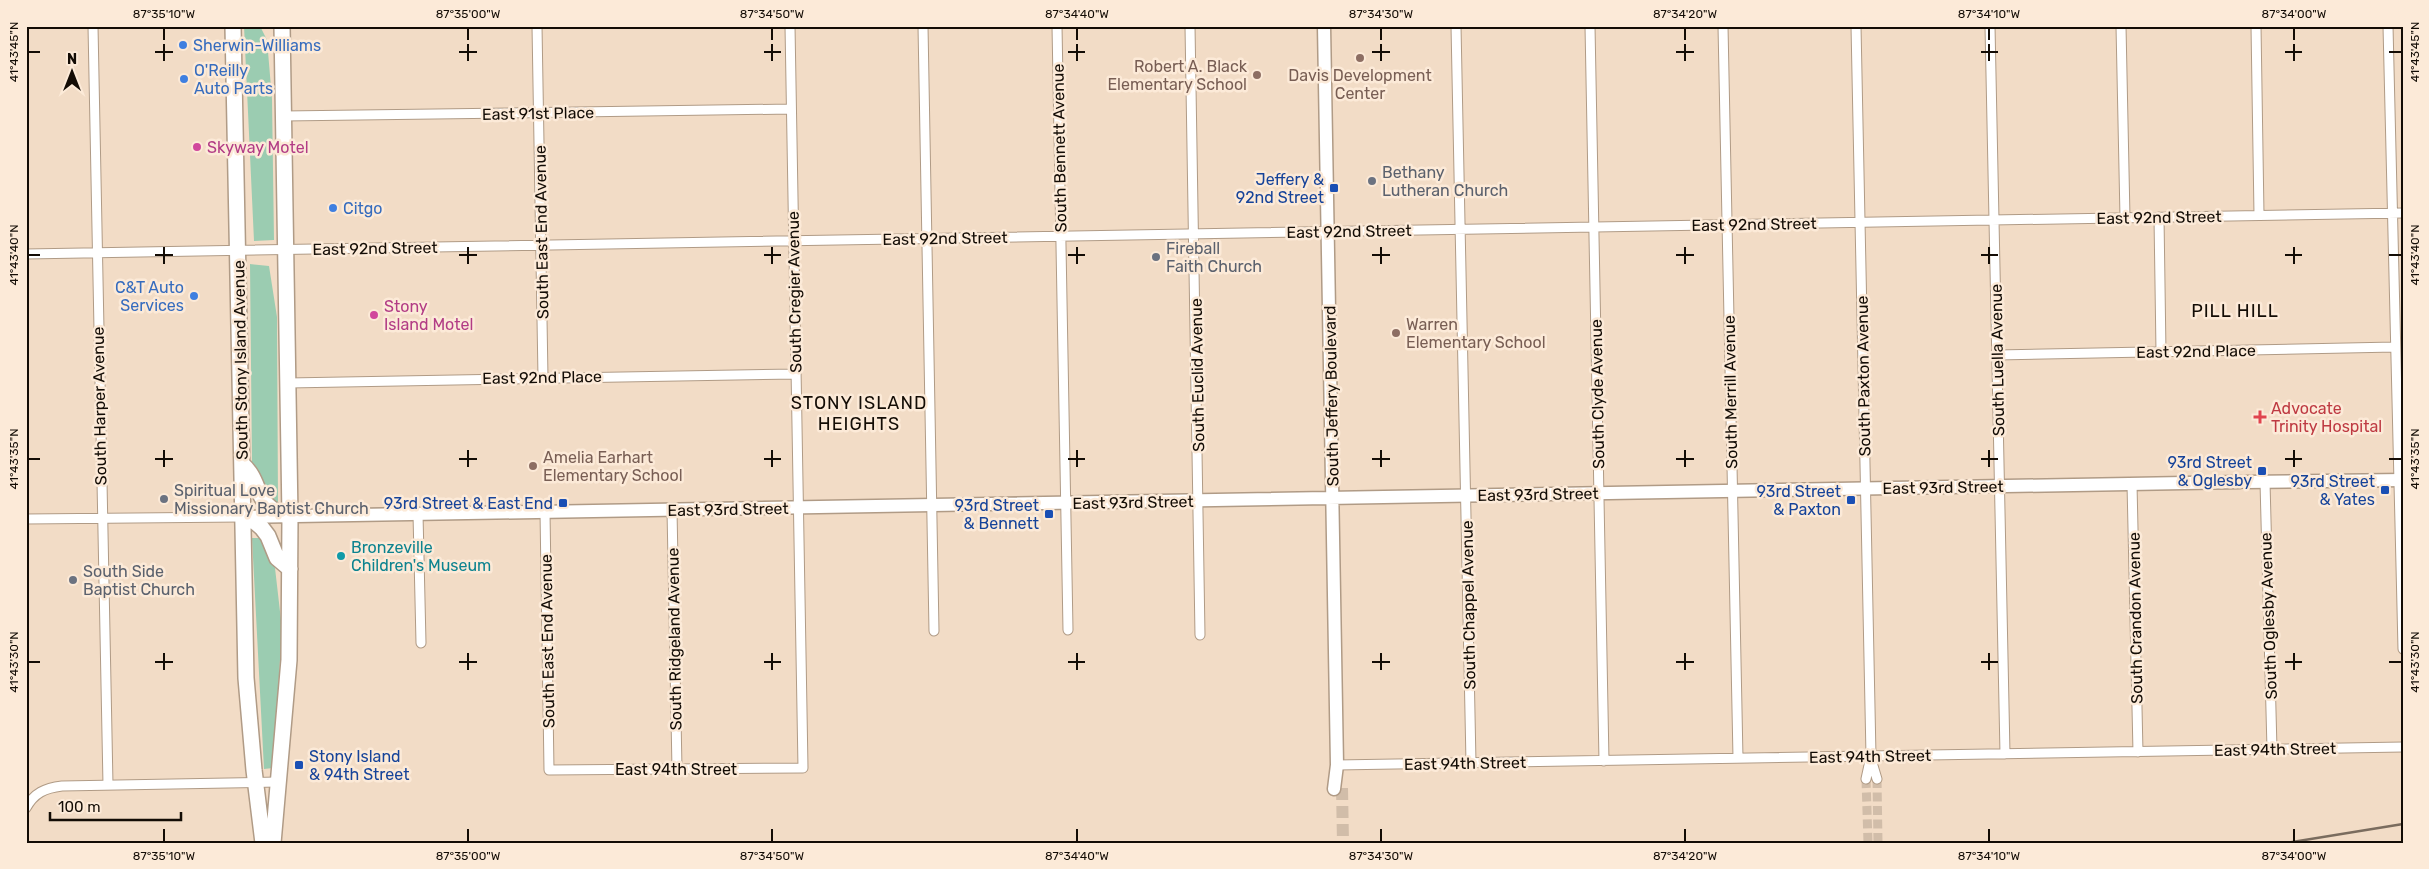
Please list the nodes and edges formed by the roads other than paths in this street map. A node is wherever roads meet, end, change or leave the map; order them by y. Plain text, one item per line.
1 (93, 26) edge
2 (233, 26) edge
3 (270, 26) edge
4 (537, 26) edge
5 (790, 26) edge
6 (923, 26) edge
7 (1057, 26) edge
8 (1190, 26) edge
9 (1324, 26) edge
10 (1456, 26) edge
11 (1590, 26) edge
12 (1723, 26) edge
13 (1856, 26) edge
14 (1990, 26) edge
15 (2121, 26) edge
16 (2256, 26) edge
17 (2388, 26) edge
18 (282, 32) edge
19 (791, 109) junction
20 (538, 113) junction
21 (284, 116) junction
22 (2392, 213) junction
23 (2403, 213) edge
24 (2259, 215) junction
25 (2159, 217) junction
26 (2125, 218) junction
27 (1994, 220) junction
28 (1860, 222) junction
29 (1727, 225) junction
30 (1594, 227) junction
31 (1460, 229) junction
32 (1328, 232) junction
33 (1195, 234) junction
34 (1061, 236) junction
35 (927, 239) junction
36 (794, 241) junction
37 (541, 245) junction
38 (286, 250) junction
39 (238, 251) junction
40 (97, 253) junction
41 (26, 254) edge
42 (2395, 347) junction
43 (2161, 352) junction
44 (1997, 355) junction
45 (796, 374) junction
46 (543, 377) junction
47 (288, 382) junction
48 (242, 464) junction
49 (2401, 480) edge
50 (2265, 482) junction
51 (2132, 484) junction
52 (2000, 486) junction
53 (1865, 489) junction
54 (1732, 491) junction
55 (1599, 493) junction
56 (1466, 496) junction
57 (1333, 498) junction
58 (1199, 500) junction
59 (1066, 503) junction
60 (932, 505) junction
61 (798, 508) junction
62 (672, 510) junction
63 (545, 512) junction
64 (418, 514) junction
65 (242, 517) junction
66 (290, 517) junction
67 (101, 518) junction
68 (26, 519) edge
69 (290, 569) junction
70 (1068, 630) dead end
71 (934, 631) dead end
72 (1200, 635) dead end
73 (421, 643) dead end
74 (2403, 649) edge
75 (2403, 747) edge
76 (2272, 749) junction
77 (2138, 752) junction
78 (2005, 754) junction
79 (1871, 756) junction
80 (1738, 758) junction
81 (1604, 761) junction
82 (1471, 763) junction
83 (1337, 766) junction
84 (803, 768) joint
85 (677, 769) junction
86 (549, 770) joint
87 (1866, 779) tunnel mouth
88 (1876, 779) tunnel mouth
89 (278, 782) junction
90 (255, 783) junction
91 (108, 785) junction
92 (1338, 788) tunnel mouth
93 (26, 808) edge
94 (264, 843) edge
95 (273, 843) edge

1 - 40 street, South Harper Avenue
2 - 39 highway, South Stony Island Avenue
3 - 18 highway
4 - 20 street, South East End Avenue
5 - 19 street, South Cregier Avenue
6 - 35 street
7 - 34 street, South Bennett Avenue
8 - 33 street, South Euclid Avenue
9 - 32 street, South Jeffery Boulevard
10 - 31 street, South Chappel Avenue
11 - 30 street, South Clyde Avenue
12 - 29 street, South Merrill Avenue
13 - 28 street, South Paxton Avenue
14 - 27 street, South Luella Avenue
15 - 26 street
16 - 24 street
17 - 22 street
18 - 21 highway
19 - 20 street, East 91st Place
19 - 36 street, South Cregier Avenue
20 - 21 street, East 91st Place
20 - 37 street, South East End Avenue
21 - 38 highway
22 - 23 street, East 92nd Street
22 - 24 street, East 92nd Street
22 - 42 street
24 - 25 street, East 92nd Street
25 - 26 street, East 92nd Street
25 - 43 street
26 - 27 street, East 92nd Street
27 - 28 street, East 92nd Street
27 - 44 street, South Luella Avenue
28 - 29 street, East 92nd Street
28 - 53 street, South Paxton Avenue
29 - 30 street, East 92nd Street
29 - 54 street, South Merrill Avenue
30 - 31 street, East 92nd Street
30 - 55 street, South Clyde Avenue
31 - 32 street, East 92nd Street
31 - 56 street, South Chappel Avenue
32 - 33 street, East 92nd Street
32 - 57 street, South Jeffery Boulevard
33 - 34 street, East 92nd Street
33 - 58 street, South Euclid Avenue
34 - 35 street, East 92nd Street
34 - 59 street, South Bennett Avenue
35 - 36 street, East 92nd Street
35 - 60 street
36 - 37 street, East 92nd Street
36 - 45 street, South Cregier Avenue
37 - 38 street, East 92nd Street
37 - 46 street, South East End Avenue
38 - 39 street, East 92nd Street
38 - 47 highway
39 - 40 street, East 92nd Street
39 - 48 highway, South Stony Island Avenue
40 - 41 street, East 92nd Street
40 - 67 street, South Harper Avenue
42 - 43 street, East 92nd Place
42 - 49 street
43 - 44 street, East 92nd Place
44 - 52 street, South Luella Avenue
45 - 46 street, East 92nd Place
45 - 61 street, South Cregier Avenue
46 - 47 street, East 92nd Place
47 - 66 highway
48 - 65 highway, South Stony Island Avenue
48 - 66 highway
49 - 50 street, East 93rd Street
49 - 74 street
50 - 51 street, East 93rd Street
50 - 76 street, South Oglesby Avenue
51 - 52 street, East 93rd Street
51 - 77 street, South Crandon Avenue
52 - 53 street, East 93rd Street
52 - 78 street, South Luella Avenue
53 - 54 street, East 93rd Street
53 - 79 street, South Paxton Avenue
54 - 55 street, East 93rd Street
54 - 80 street, South Merrill Avenue
55 - 56 street, East 93rd Street
55 - 81 street, South Clyde Avenue
56 - 57 street, East 93rd Street
56 - 82 street, South Chappel Avenue
57 - 58 street, East 93rd Street
57 - 83 street, South Jeffery Boulevard
58 - 59 street, East 93rd Street
58 - 72 street, South Euclid Avenue
59 - 60 street, East 93rd Street
59 - 70 street, South Bennett Avenue
60 - 61 street, East 93rd Street
60 - 71 street
61 - 62 street, East 93rd Street
61 - 84 street, South Cregier Avenue
62 - 63 street, East 93rd Street
62 - 85 street, South Ridgeland Avenue
63 - 64 street, East 93rd Street
63 - 86 street, South East End Avenue
64 - 66 street, East 93rd Street
64 - 73 street
65 - 66 street, East 93rd Street
65 - 67 street, East 93rd Street
65 - 69 highway
65 - 90 highway, South Stony Island Avenue
66 - 69 highway
67 - 68 street, East 93rd Street
67 - 91 street, South Harper Avenue
69 - 89 highway
75 - 76 street, East 94th Street
76 - 77 street, East 94th Street
77 - 78 street, East 94th Street
78 - 79 street, East 94th Street
79 - 80 street, East 94th Street
79 - 87 street, South Paxton Avenue
79 - 88 street, South Paxton Avenue
80 - 81 street, East 94th Street
81 - 82 street, East 94th Street
82 - 83 street, East 94th Street
83 - 92 street, South Jeffery Boulevard
84 - 85 street, East 94th Street
85 - 86 street, East 94th Street
89 - 90 street
89 - 95 highway
90 - 91 street
90 - 94 highway, South Stony Island Avenue
91 - 93 street

